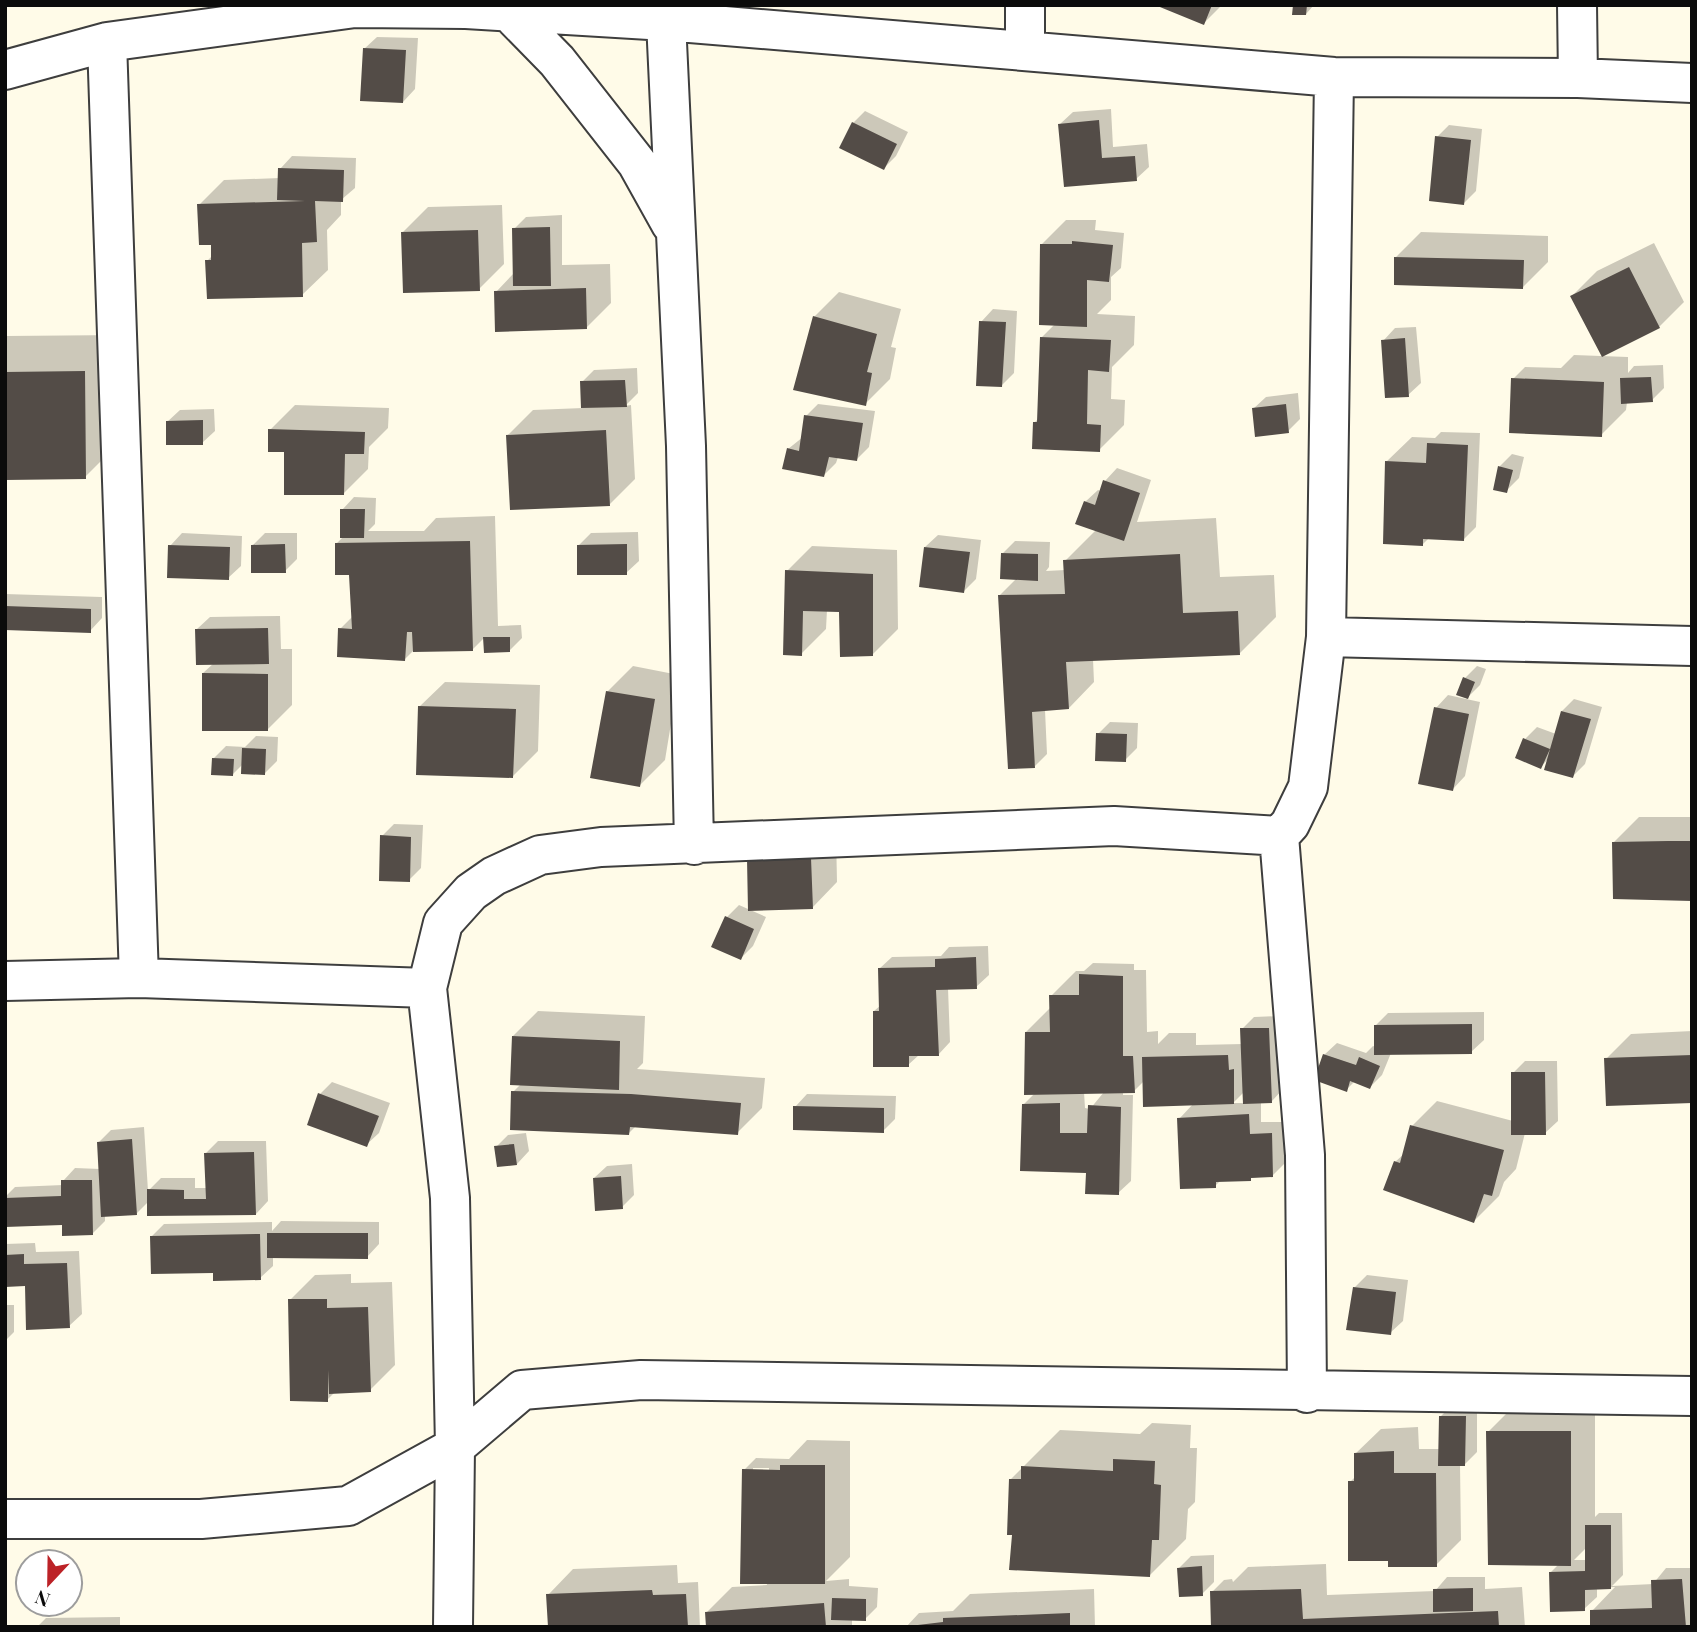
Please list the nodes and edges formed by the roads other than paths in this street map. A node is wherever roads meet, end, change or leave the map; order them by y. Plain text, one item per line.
1 (1025, 5) edge
2 (1577, 5) edge
3 (466, 7) edge
4 (510, 13) junction
5 (666, 21) junction
6 (107, 42) junction
7 (1025, 49) junction
8 (5, 70) edge
9 (1334, 77) junction
10 (1578, 78) junction
11 (1692, 83) edge
12 (676, 232) junction
13 (1326, 636) junction
14 (1692, 646) edge
15 (1279, 836) junction
16 (694, 845) junction
17 (139, 978) junction
18 (5, 981) edge
19 (427, 988) junction
20 (1307, 1393) junction
21 (1692, 1396) edge
22 (455, 1447) junction
23 (5, 1519) edge
24 (453, 1627) edge

1 - 7 street
2 - 10 street
3 - 4 street
3 - 6 street
4 - 5 street
4 - 12 street
5 - 7 street
5 - 12 street
6 - 8 street
6 - 17 street
7 - 9 street
9 - 10 street
9 - 13 street
10 - 11 street
12 - 16 street
13 - 14 street
13 - 15 street
15 - 16 street
15 - 20 street
16 - 19 street
17 - 18 street
17 - 19 street
19 - 22 street
20 - 21 street
20 - 22 street
22 - 23 street
22 - 24 street

